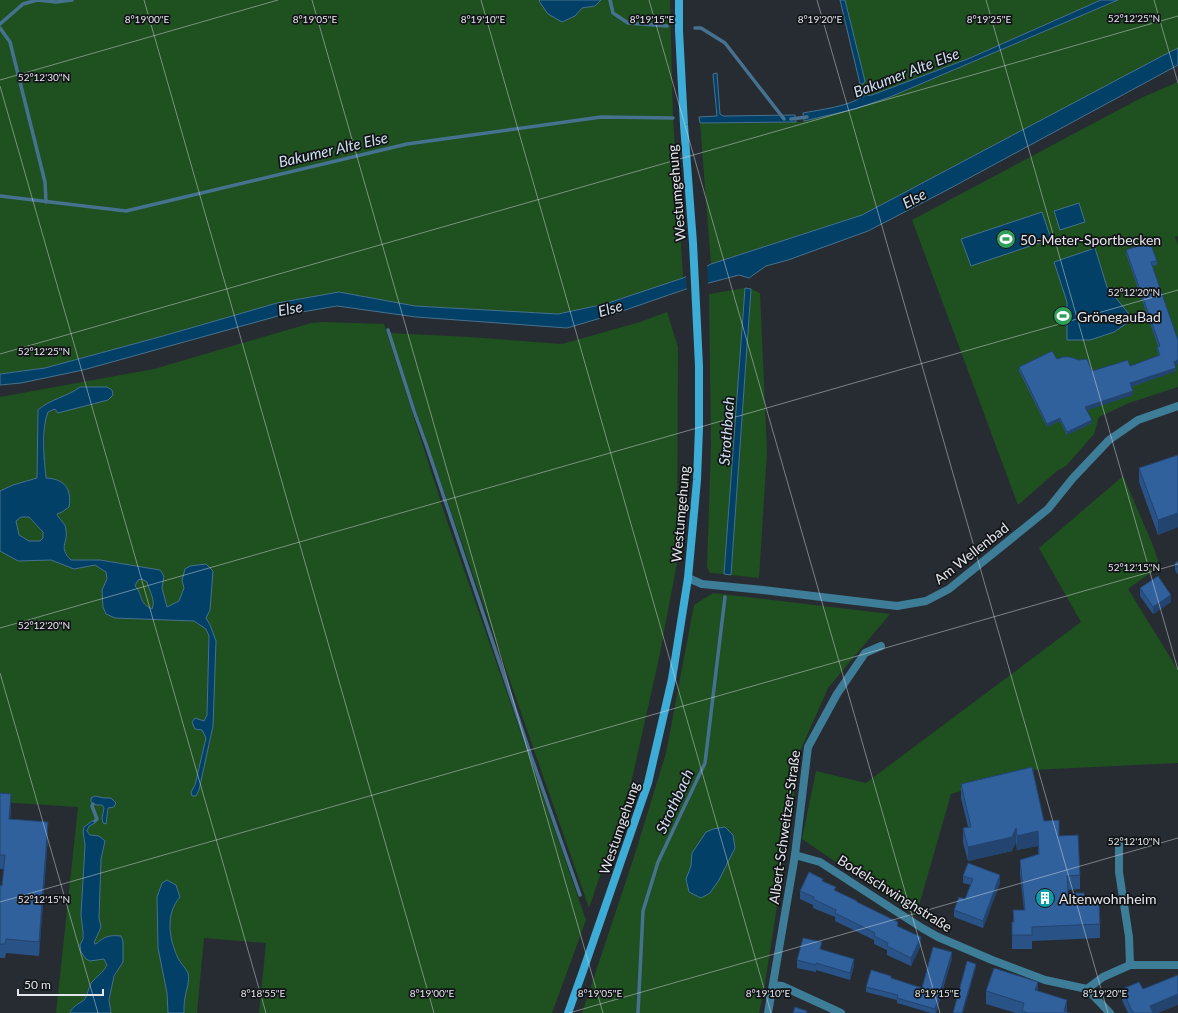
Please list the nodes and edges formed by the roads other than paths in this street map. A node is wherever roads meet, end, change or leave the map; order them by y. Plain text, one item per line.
1 (679, 0) edge
2 (1178, 406) edge
3 (688, 578) junction
4 (881, 646) dead end
5 (1119, 844) dead end
6 (795, 855) junction
7 (1130, 965) junction
8 (1178, 965) edge
9 (772, 985) junction
10 (1087, 989) junction
11 (568, 1013) edge
12 (768, 1013) edge
13 (841, 1013) edge
14 (1110, 1013) edge

1 - 3 main road, Westumgehung
2 - 3 street, Am Wellenbad
3 - 11 main road, Westumgehung
4 - 6 street, Albert-Schweitzer-Straße
5 - 7 street
6 - 9 street, Albert-Schweitzer-Straße
6 - 10 street, Bodelschwinghstraße
7 - 8 street
7 - 10 street
9 - 12 street, Albert-Schweitzer-Straße
9 - 13 street
10 - 14 street

